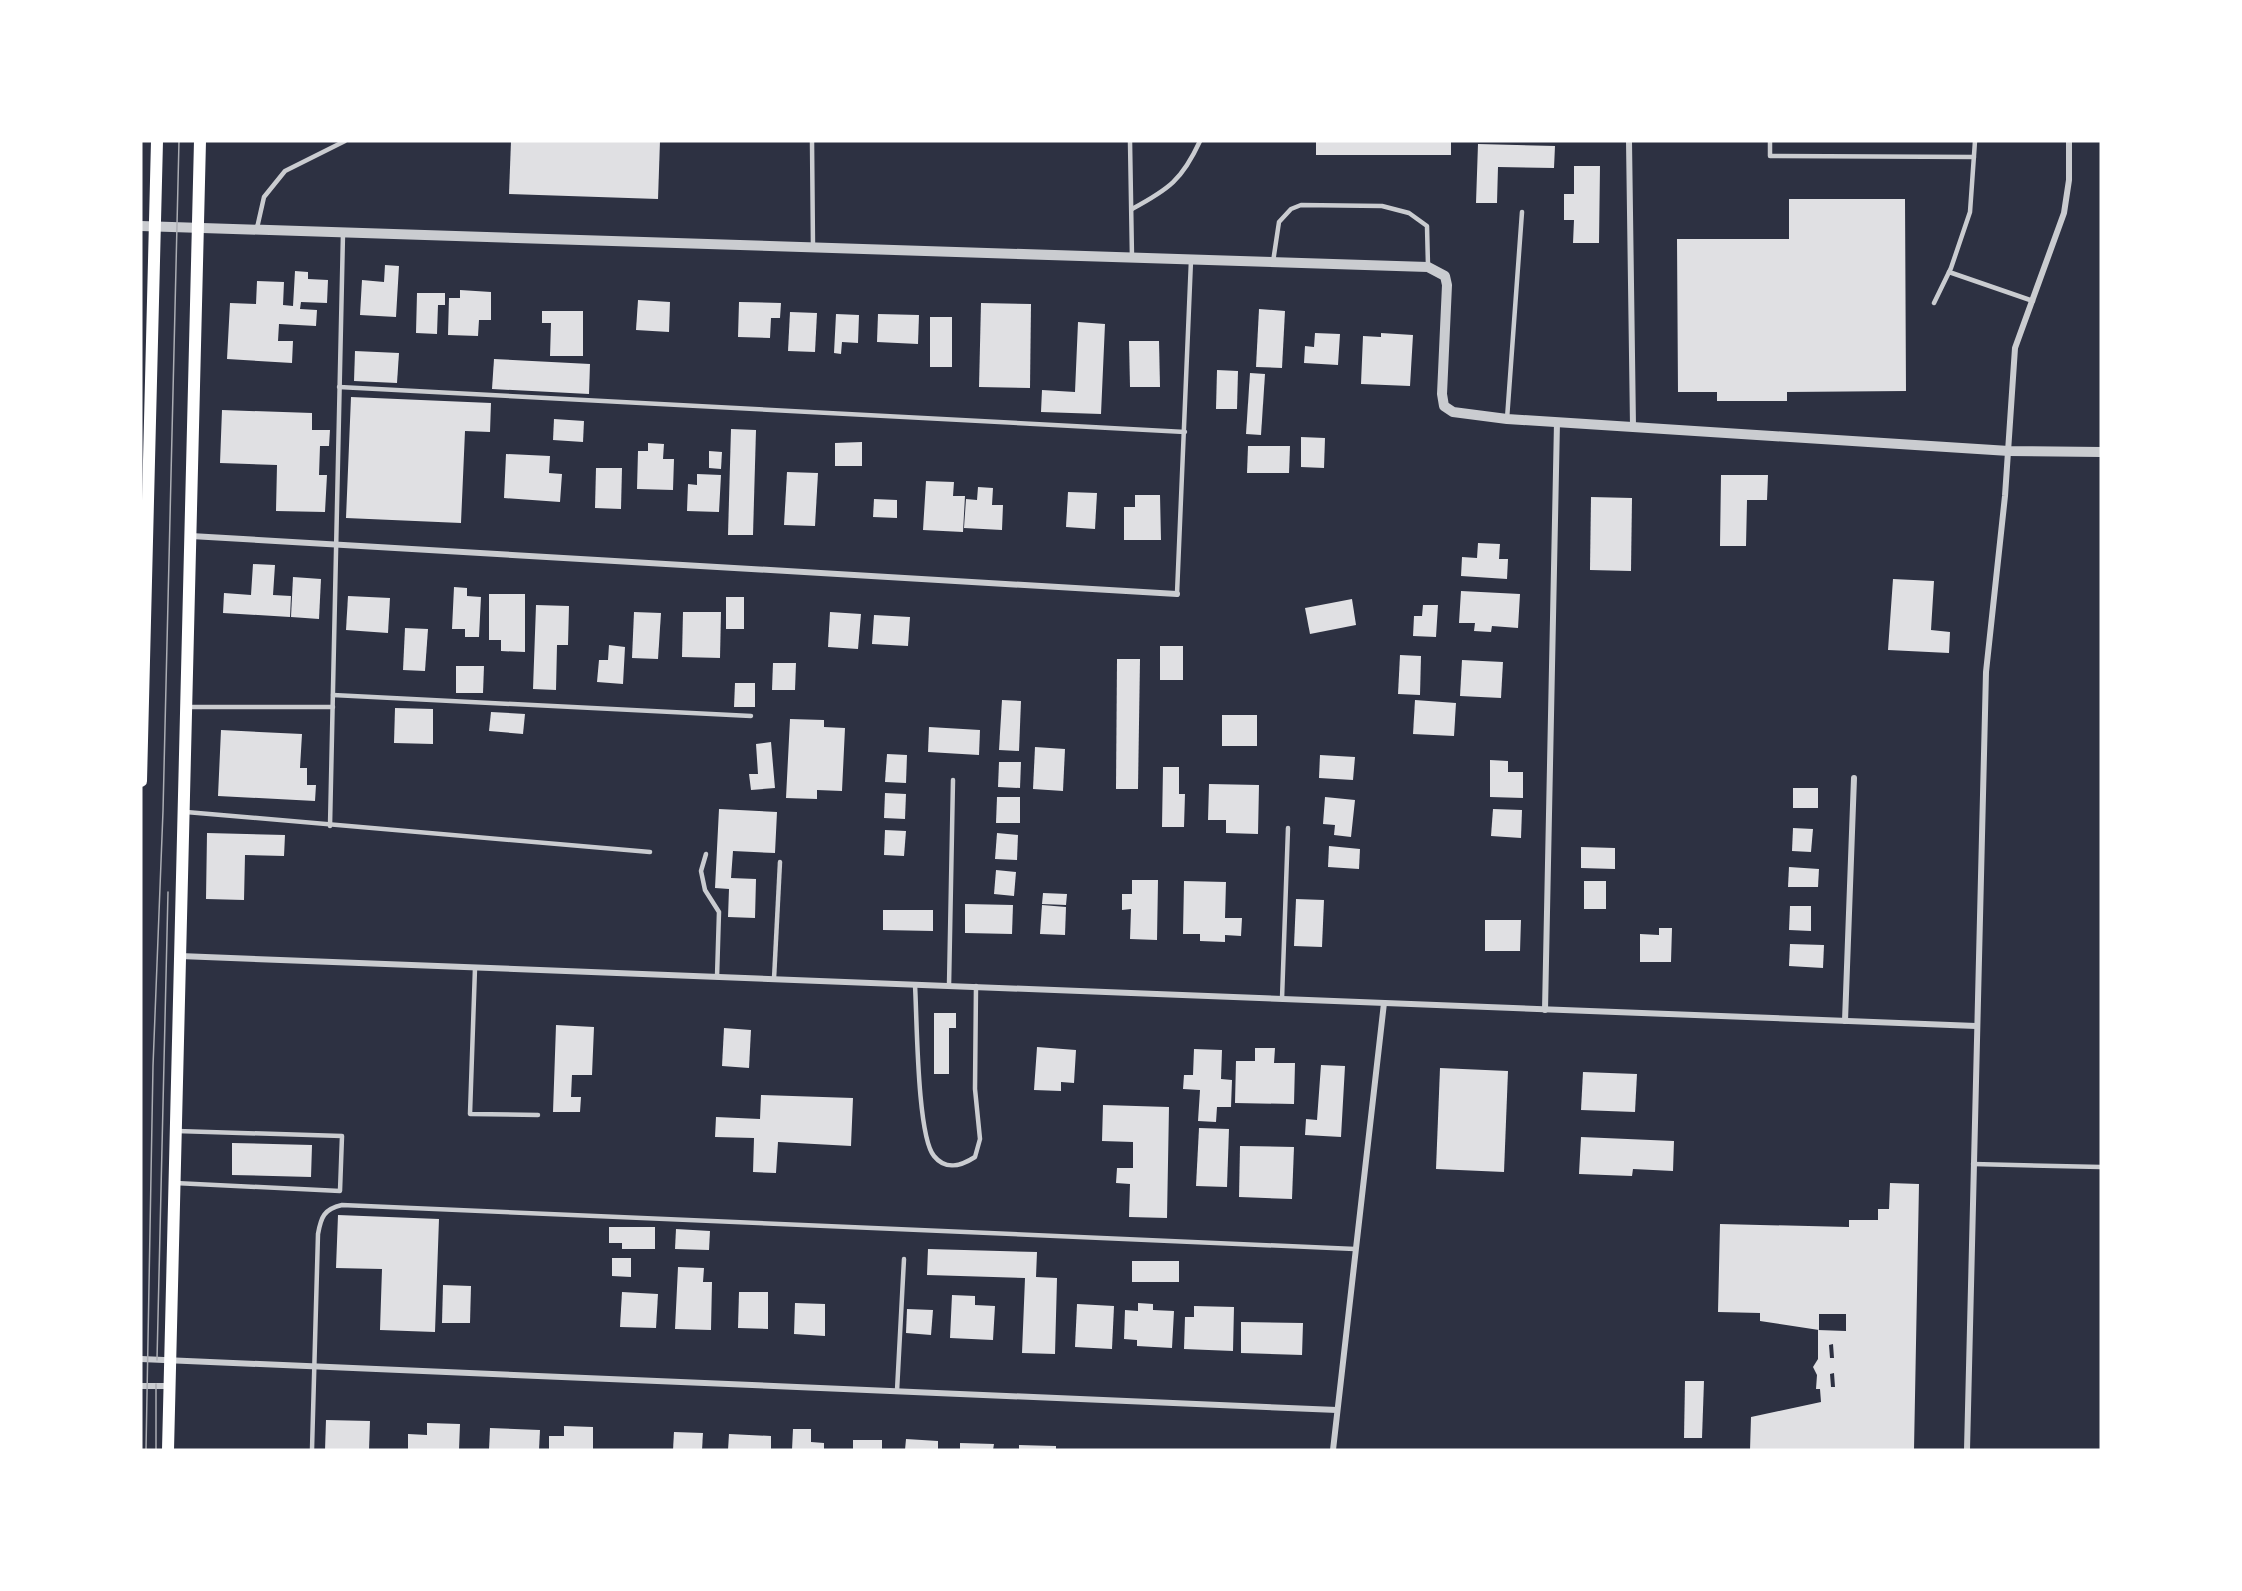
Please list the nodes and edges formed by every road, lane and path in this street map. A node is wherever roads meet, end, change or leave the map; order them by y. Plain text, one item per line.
1 (157, 141) edge
2 (200, 141) edge
3 (345, 141) edge
4 (812, 141) edge
5 (1130, 141) edge
6 (1200, 141) edge
7 (1629, 141) edge
8 (1770, 141) edge
9 (1975, 141) edge
10 (2069, 141) edge
11 (1974, 158) junction
12 (1132, 208) junction
13 (1522, 212) dead end
14 (141, 226) edge
15 (154, 226) junction
16 (199, 228) junction
17 (257, 231) junction
18 (343, 233) junction
19 (813, 248) junction
20 (1132, 258) junction
21 (1191, 260) junction
22 (1273, 262) junction
23 (1428, 267) junction
24 (1949, 272) junction
25 (2033, 301) junction
26 (1934, 303) dead end
27 (339, 387) junction
28 (1507, 419) junction
29 (1557, 422) junction
30 (1633, 426) junction
31 (1185, 432) junction
32 (2009, 451) junction
33 (2101, 452) edge
34 (191, 536) junction
35 (336, 544) junction
36 (1177, 594) joint
37 (333, 695) junction
38 (142, 705) edge
39 (333, 706) junction
40 (187, 707) junction
41 (752, 716) dead end
42 (1854, 778) dead end
43 (953, 780) dead end
44 (141, 781) edge
45 (184, 812) junction
46 (330, 826) junction
47 (1288, 828) dead end
48 (650, 852) dead end
49 (706, 854) dead end
50 (780, 861) dead end
51 (180, 956) junction
52 (475, 968) junction
53 (717, 977) junction
54 (774, 979) junction
55 (915, 985) junction
56 (949, 986) junction
57 (976, 986) junction
58 (1281, 999) junction
59 (1384, 1003) junction
60 (1545, 1010) junction
61 (1845, 1022) junction
62 (1976, 1026) junction
63 (538, 1115) dead end
64 (176, 1131) junction
65 (1973, 1164) junction
66 (2101, 1167) edge
67 (175, 1183) junction
68 (1355, 1249) junction
69 (904, 1259) dead end
70 (141, 1359) edge
71 (171, 1360) junction
72 (314, 1366) junction
73 (141, 1386) edge
74 (170, 1386) junction
75 (897, 1391) junction
76 (1337, 1410) junction
77 (168, 1450) edge
78 (312, 1450) edge
79 (1333, 1450) edge
80 (1967, 1450) edge

1 - 15 main road
2 - 16 main road
3 - 17 lane
4 - 19 lane
5 - 12 lane
6 - 12 lane
7 - 30 street
8 - 11 lane
9 - 11 lane
10 - 25 street
11 - 24 lane
12 - 20 lane
13 - 28 lane
14 - 15 street
15 - 16 street
15 - 38 main road
16 - 17 street
16 - 34 main road
17 - 18 street
18 - 19 street
18 - 27 lane
19 - 20 street
20 - 21 street
21 - 22 street
21 - 31 lane
22 - 23 street
22 - 23 lane
23 - 28 street
24 - 25 lane
24 - 26 lane
25 - 32 street
27 - 31 lane
27 - 35 lane
28 - 29 street
29 - 30 street
29 - 60 street
30 - 32 street
31 - 36 lane
32 - 33 street
32 - 62 street
34 - 35 street
34 - 40 main road
35 - 36 street
35 - 37 lane
37 - 39 lane
37 - 41 lane
38 - 44 main road
39 - 40 lane
39 - 46 lane
40 - 45 main road
42 - 61 street
43 - 56 lane
45 - 46 lane
45 - 51 main road
46 - 48 lane
47 - 58 lane
49 - 53 lane
50 - 54 lane
51 - 52 street
51 - 64 main road
52 - 53 street
52 - 63 lane
53 - 54 street
54 - 55 street
55 - 56 street
55 - 57 lane
56 - 57 street
57 - 58 street
58 - 59 street
59 - 60 street
59 - 68 street
60 - 61 street
61 - 62 street
62 - 65 street
64 - 67 main road
64 - 67 lane
65 - 66 lane
65 - 80 street
67 - 71 main road
68 - 72 lane
68 - 76 street
69 - 75 lane
70 - 71 street
71 - 72 street
71 - 74 main road
72 - 75 street
72 - 78 lane
73 - 74 street
74 - 77 main road
75 - 76 street
76 - 79 street

